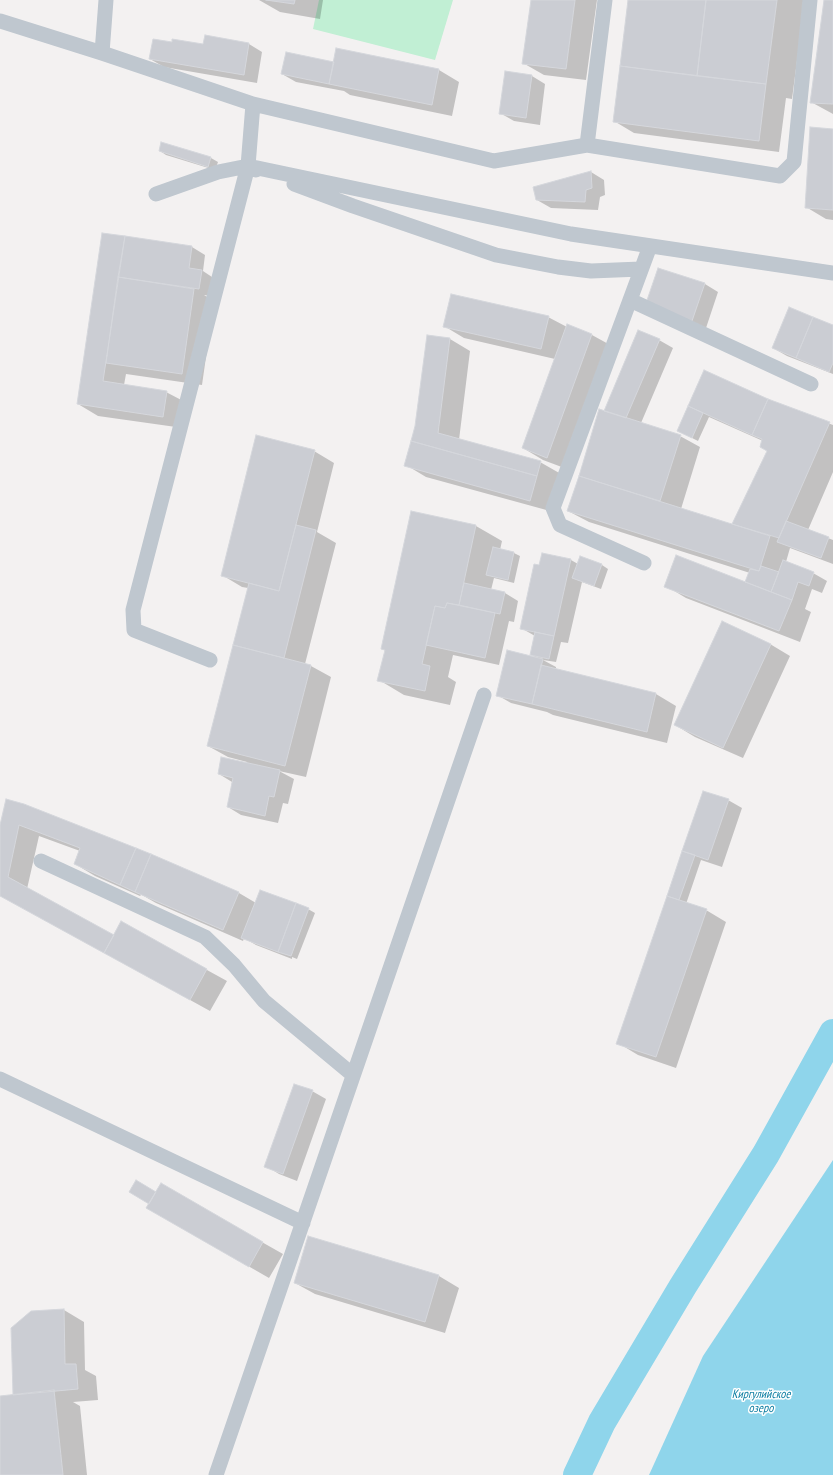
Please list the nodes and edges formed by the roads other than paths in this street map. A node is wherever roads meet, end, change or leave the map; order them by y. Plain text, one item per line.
1 (106, 0) edge
2 (605, 0) edge
3 (810, 0) edge
4 (0, 21) edge
5 (102, 53) junction
6 (254, 104) junction
7 (587, 145) junction
8 (248, 166) junction
9 (156, 194) dead end
10 (650, 246) junction
11 (641, 269) junction
12 (833, 273) edge
13 (630, 300) junction
14 (811, 384) dead end
15 (644, 563) dead end
16 (210, 660) dead end
17 (484, 695) dead end
18 (41, 861) dead end
19 (354, 1075) junction
20 (0, 1079) edge
21 (303, 1223) junction
22 (216, 1475) edge

1 - 5 lane
2 - 7 lane
3 - 7 lane
4 - 5 lane
5 - 6 lane
6 - 7 lane
6 - 8 lane
8 - 9 lane
8 - 10 lane
8 - 11 lane
8 - 16 lane
10 - 11 lane
10 - 12 lane
11 - 13 lane
13 - 14 lane
13 - 15 lane
17 - 19 lane
18 - 19 lane
19 - 21 lane
20 - 21 lane
21 - 22 lane

